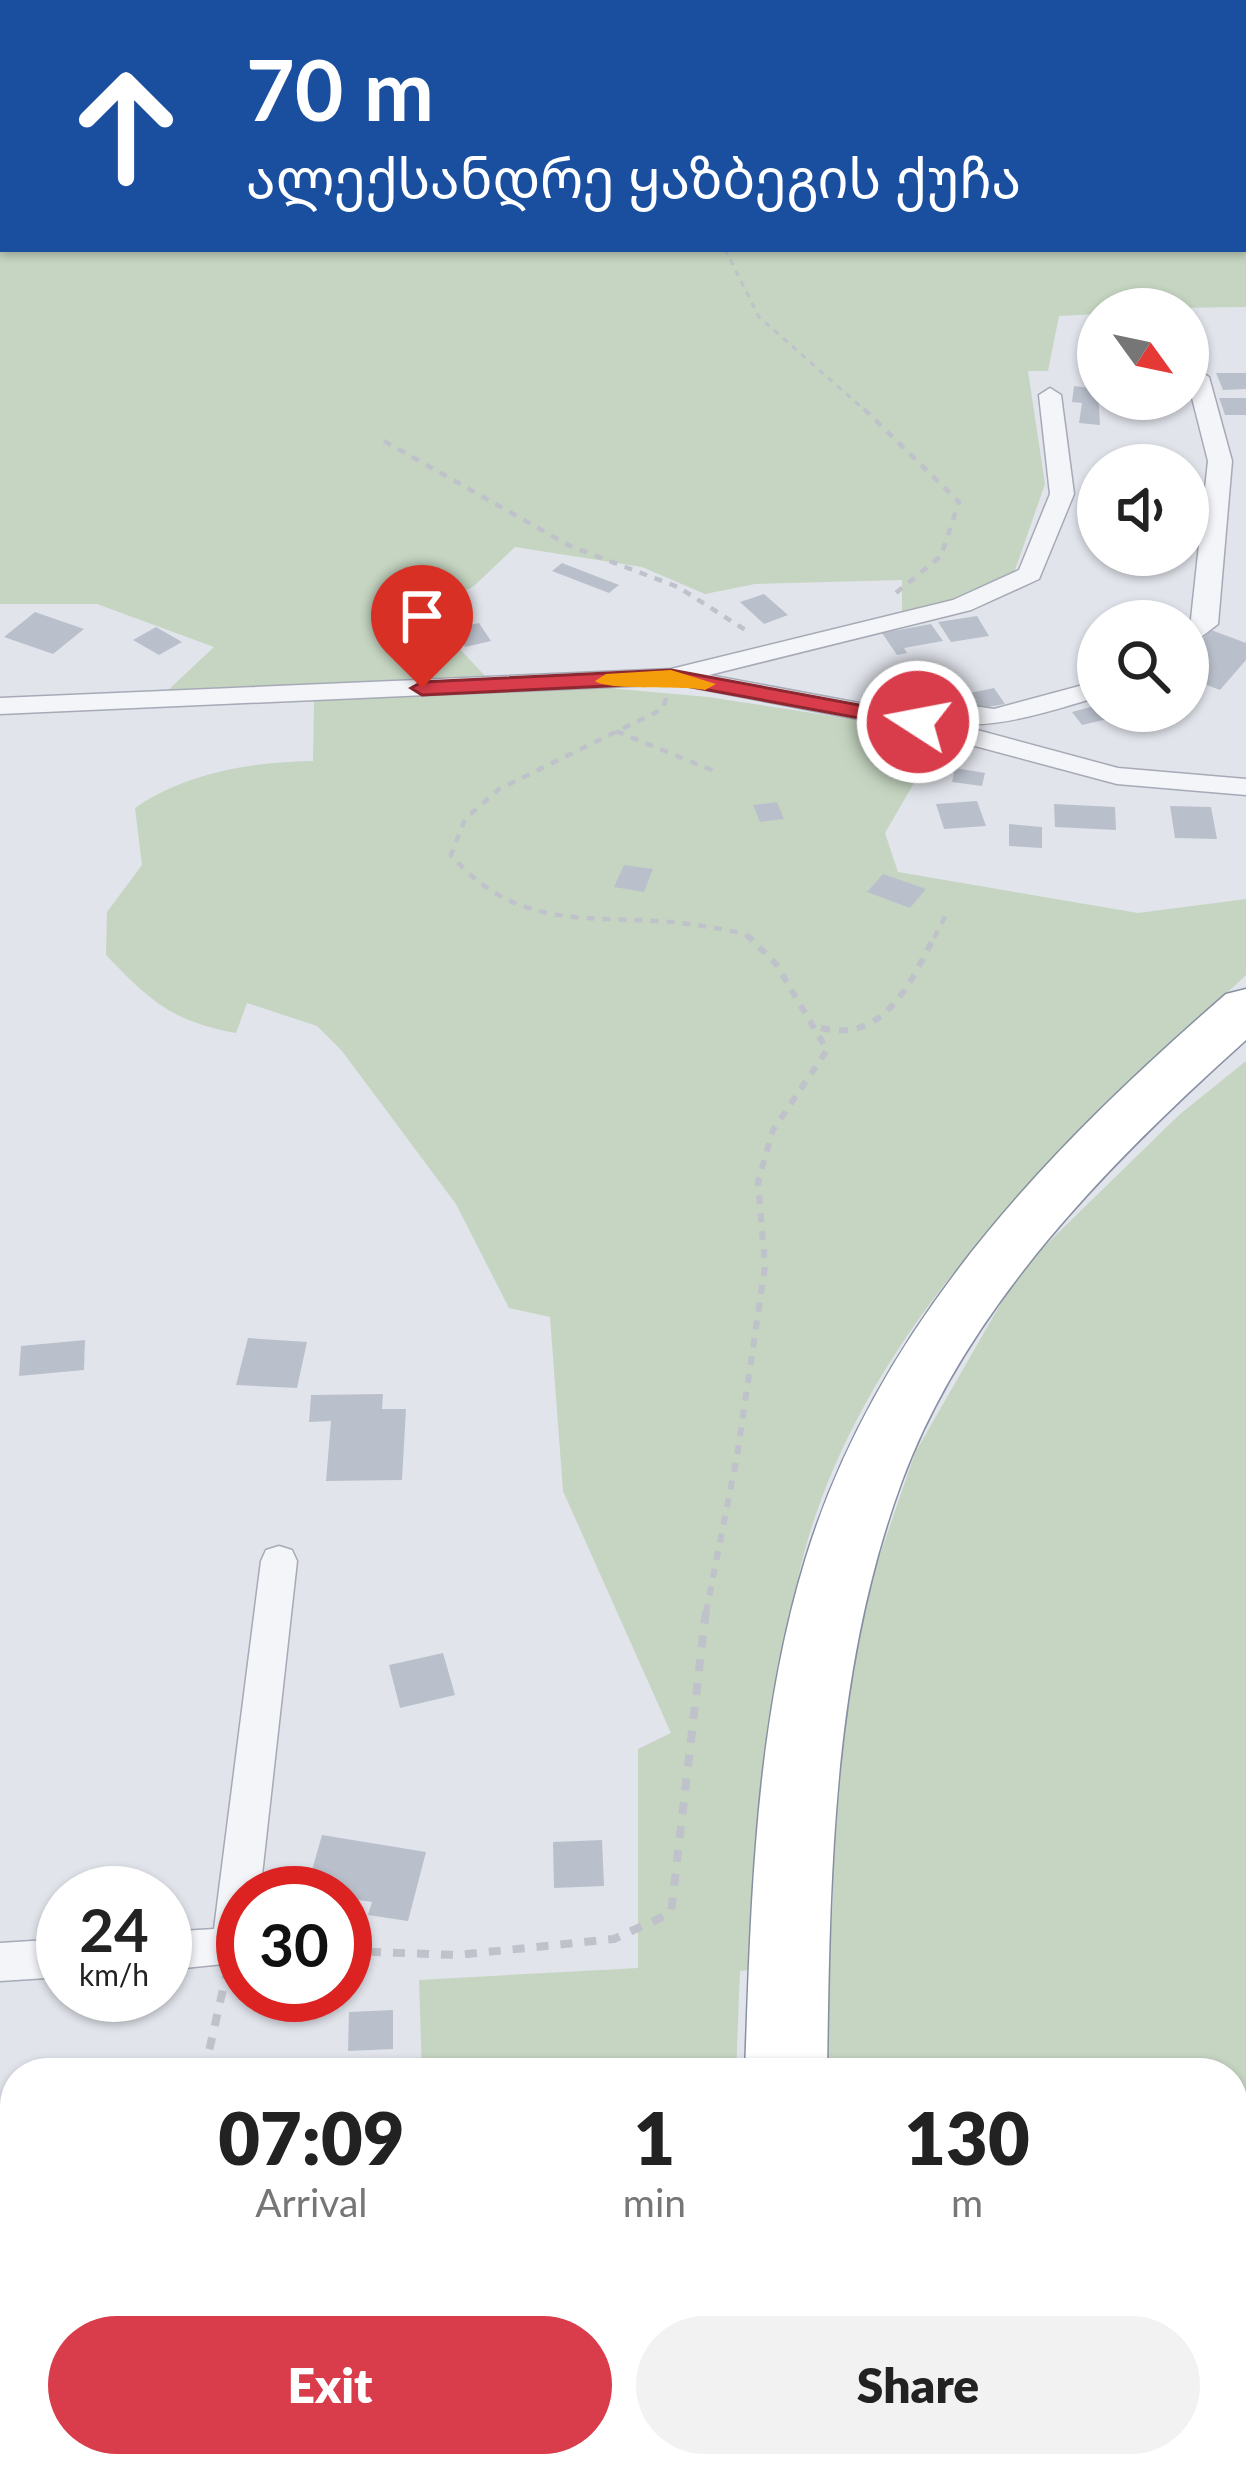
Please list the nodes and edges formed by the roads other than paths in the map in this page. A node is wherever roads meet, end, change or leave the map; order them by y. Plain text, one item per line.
1 (1050, 395) dead end
2 (1209, 418) edge
3 (1207, 600) edge
4 (671, 677) junction
5 (730, 687) junction
6 (1077, 695) edge
7 (0, 706) edge
8 (1246, 787) edge
9 (1246, 1008) edge
10 (279, 1561) dead end
11 (192, 1950) edge
12 (36, 1960) edge
13 (0, 1962) edge
14 (786, 2058) edge

1 - 4 street
2 - 3 street
4 - 5 street
4 - 7 street
5 - 6 street
5 - 8 street
9 - 14 highway
10 - 11 street
12 - 13 street

